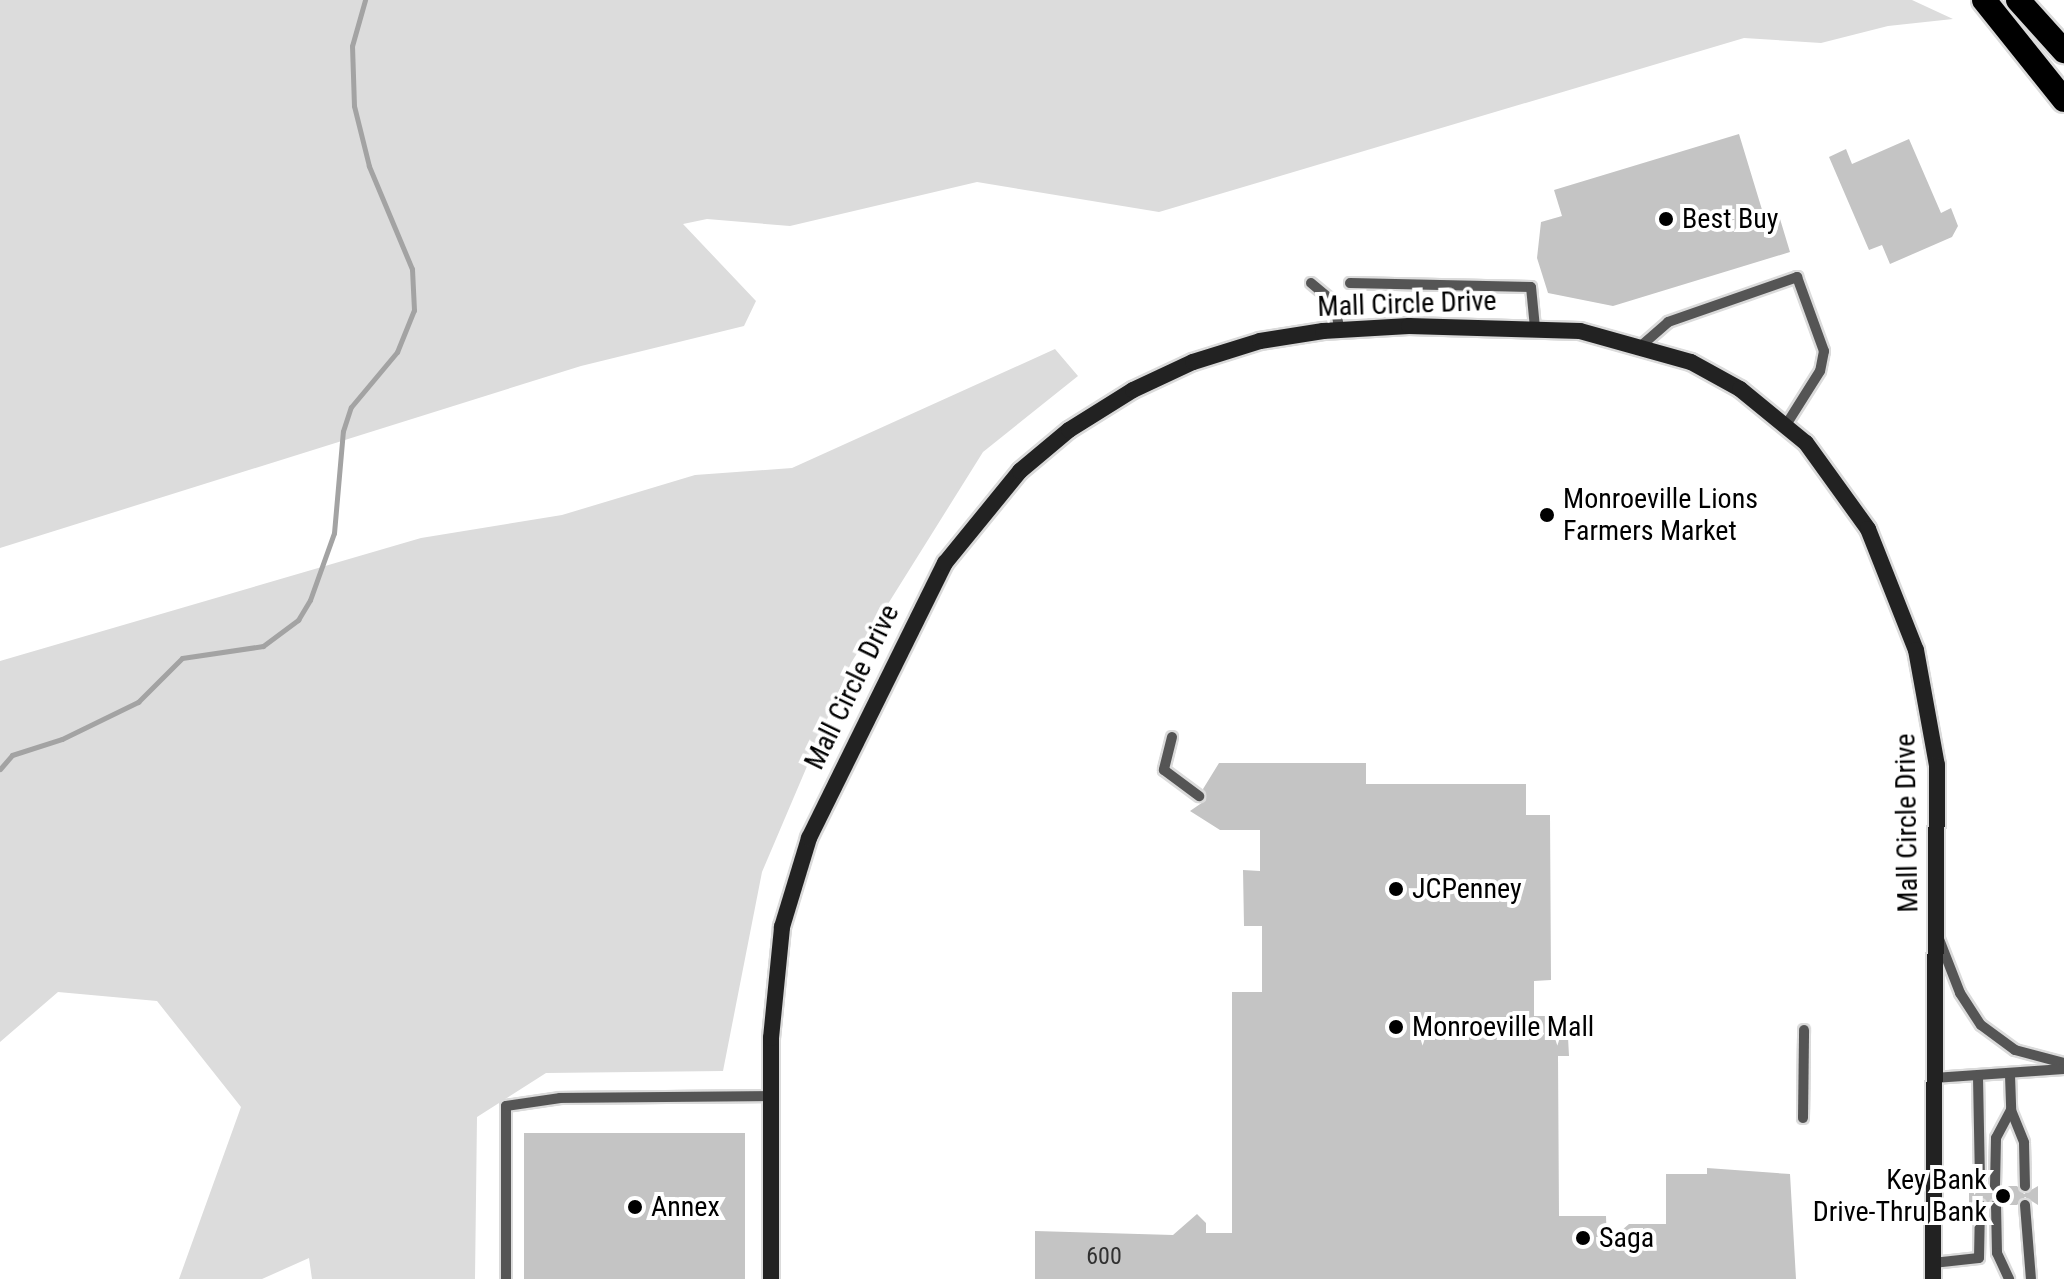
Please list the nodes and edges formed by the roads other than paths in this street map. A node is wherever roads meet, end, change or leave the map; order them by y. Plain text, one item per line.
1 (1984, 0) edge
2 (2018, 0) edge
3 (2064, 51) edge
4 (2064, 100) edge
5 (1311, 283) dead end
6 (1350, 283) dead end
7 (1535, 328) junction
8 (1339, 329) junction
9 (1642, 345) junction
10 (1786, 425) junction
11 (1172, 737) dead end
12 (1199, 796) dead end
13 (1935, 928) junction
14 (1804, 1030) dead end
15 (2064, 1063) edge
16 (2064, 1069) edge
17 (2010, 1075) junction
18 (1978, 1077) junction
19 (1934, 1078) junction
20 (772, 1096) junction
21 (2011, 1110) junction
22 (1803, 1118) dead end
23 (1980, 1186) dead end
24 (1995, 1186) dead end
25 (2025, 1186) dead end
26 (1980, 1205) dead end
27 (1996, 1205) dead end
28 (2025, 1205) dead end
29 (1933, 1271) edge
30 (506, 1279) edge
31 (771, 1279) edge
32 (2009, 1279) edge
33 (2031, 1279) edge

1 - 4 highway
2 - 3 highway
5 - 8 lane
6 - 7 lane
7 - 8 street, Mall Circle Drive
7 - 9 street, Mall Circle Drive
8 - 20 street, Mall Circle Drive
9 - 10 street, Mall Circle Drive
9 - 10 lane
10 - 13 street, Mall Circle Drive
11 - 12 lane
13 - 15 lane
13 - 19 street, Mall Circle Drive
14 - 22 lane
16 - 17 lane
17 - 18 lane
17 - 21 lane
18 - 19 lane
18 - 23 lane
19 - 29 street, Mall Circle Drive
20 - 30 lane
20 - 31 street, Mall Circle Drive
21 - 24 lane
21 - 25 lane
26 - 29 lane
27 - 32 lane
28 - 33 lane

